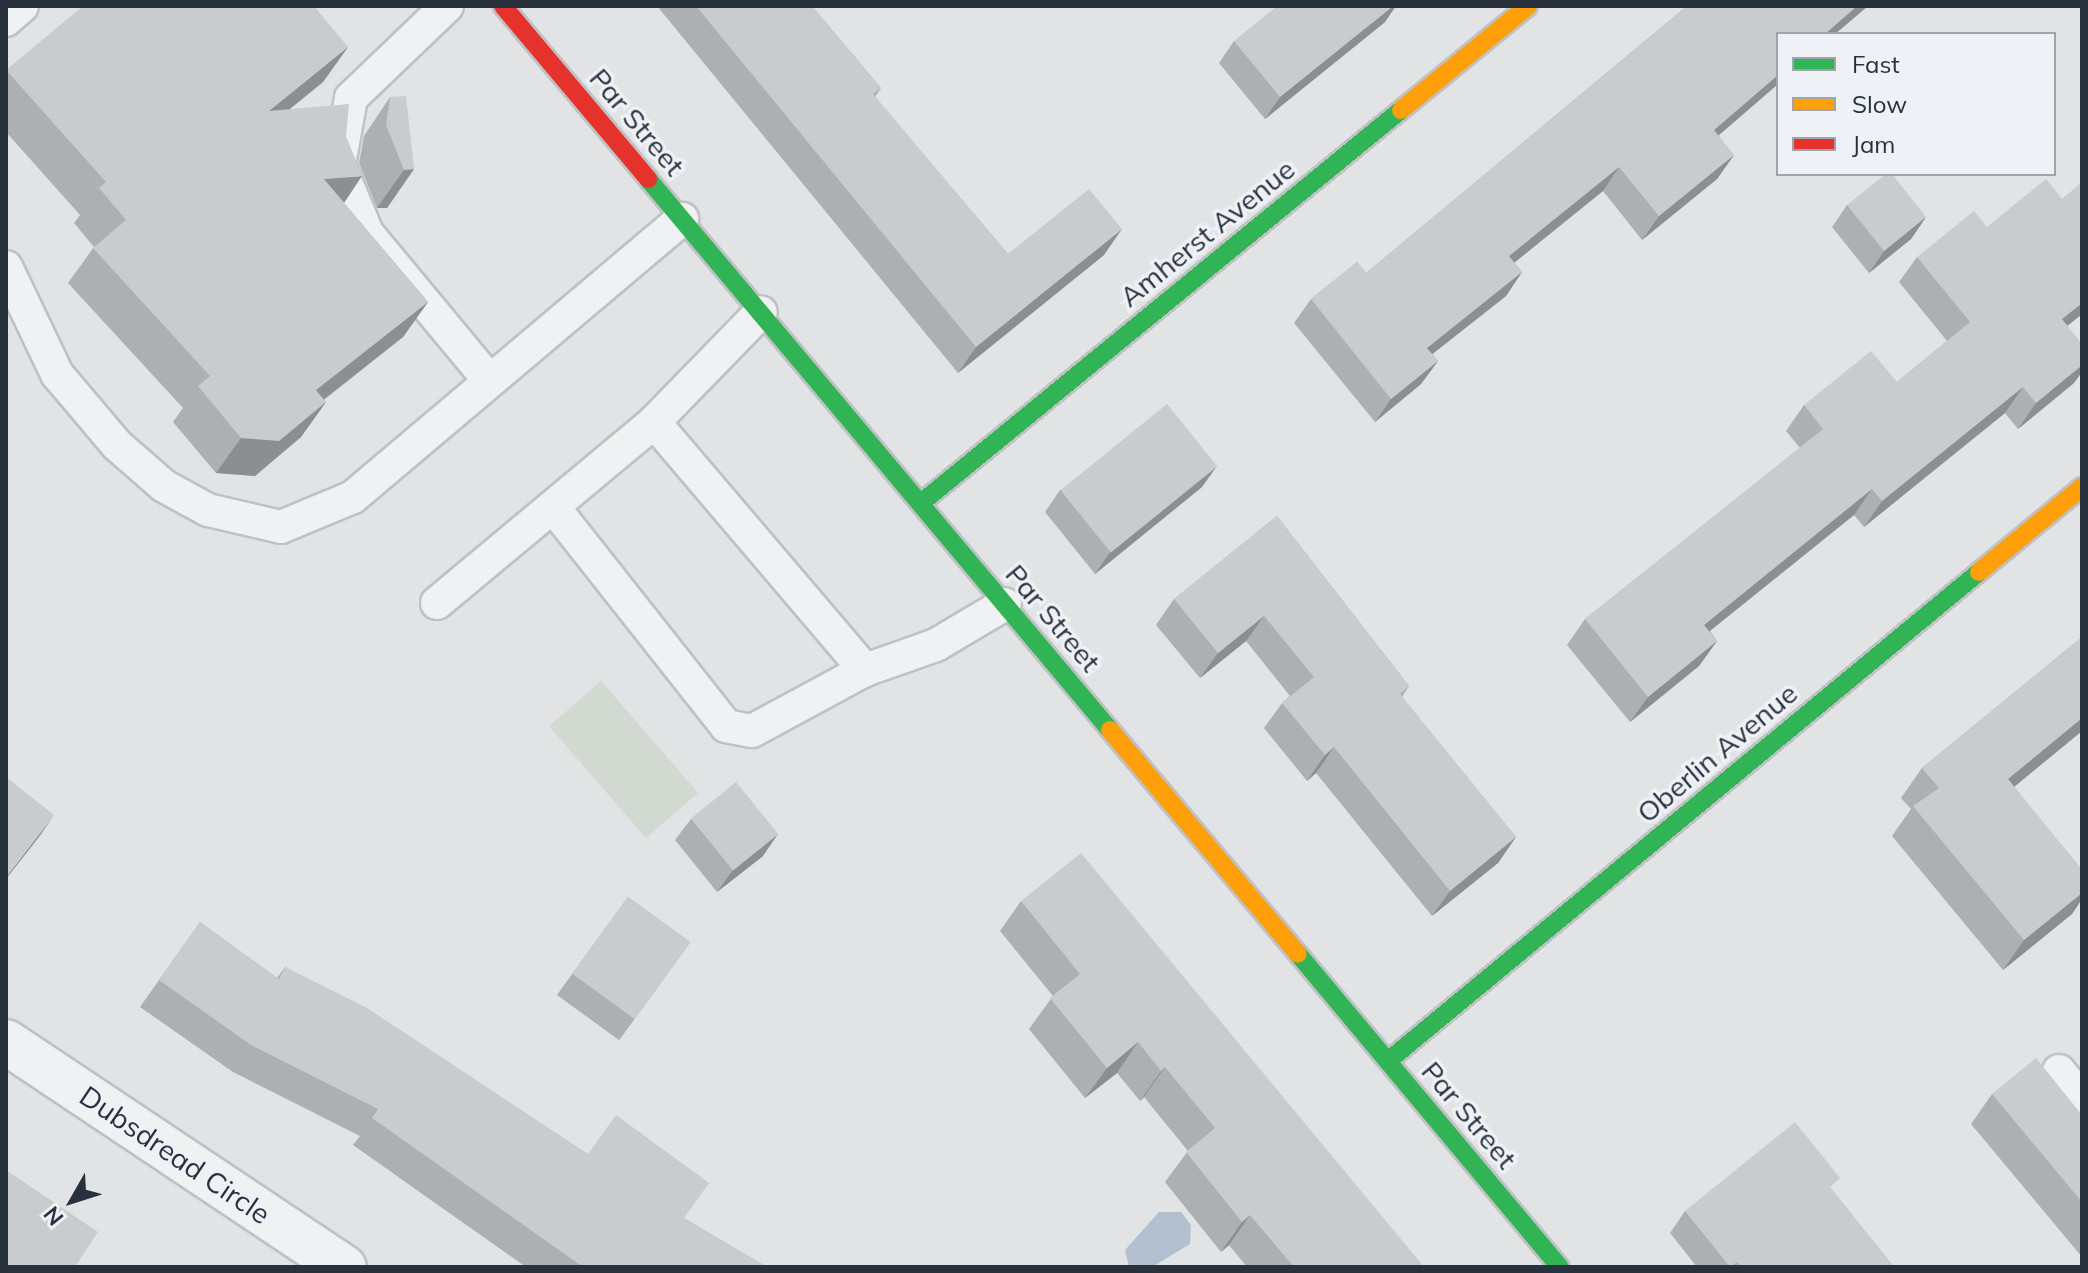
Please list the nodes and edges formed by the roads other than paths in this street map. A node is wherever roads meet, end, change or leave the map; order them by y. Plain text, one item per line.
1 (22, 6) edge
2 (447, 6) edge
3 (503, 6) edge
4 (1523, 7) edge
5 (6, 20) edge
6 (682, 219) junction
7 (6, 267) edge
8 (761, 312) junction
9 (490, 381) junction
10 (654, 422) junction
11 (2082, 487) edge
12 (921, 503) junction
13 (554, 508) junction
14 (437, 603) dead end
15 (1005, 604) junction
16 (865, 670) junction
17 (6, 1042) edge
18 (1388, 1061) junction
19 (2059, 1071) dead end
20 (2082, 1099) edge
21 (344, 1267) edge
22 (1560, 1267) edge

1 - 5 lane
2 - 9 lane
3 - 6 street, Par Street
4 - 12 street, Amherst Avenue
6 - 8 street, Par Street
6 - 9 lane
7 - 9 lane
8 - 10 lane
8 - 12 street, Par Street
10 - 13 lane
10 - 16 lane
11 - 18 street, Oberlin Avenue
12 - 15 street, Par Street
13 - 14 lane
13 - 16 lane
15 - 16 lane
15 - 18 street, Par Street
17 - 21 street, Dubsdread Circle
18 - 22 street, Par Street
19 - 20 lane

